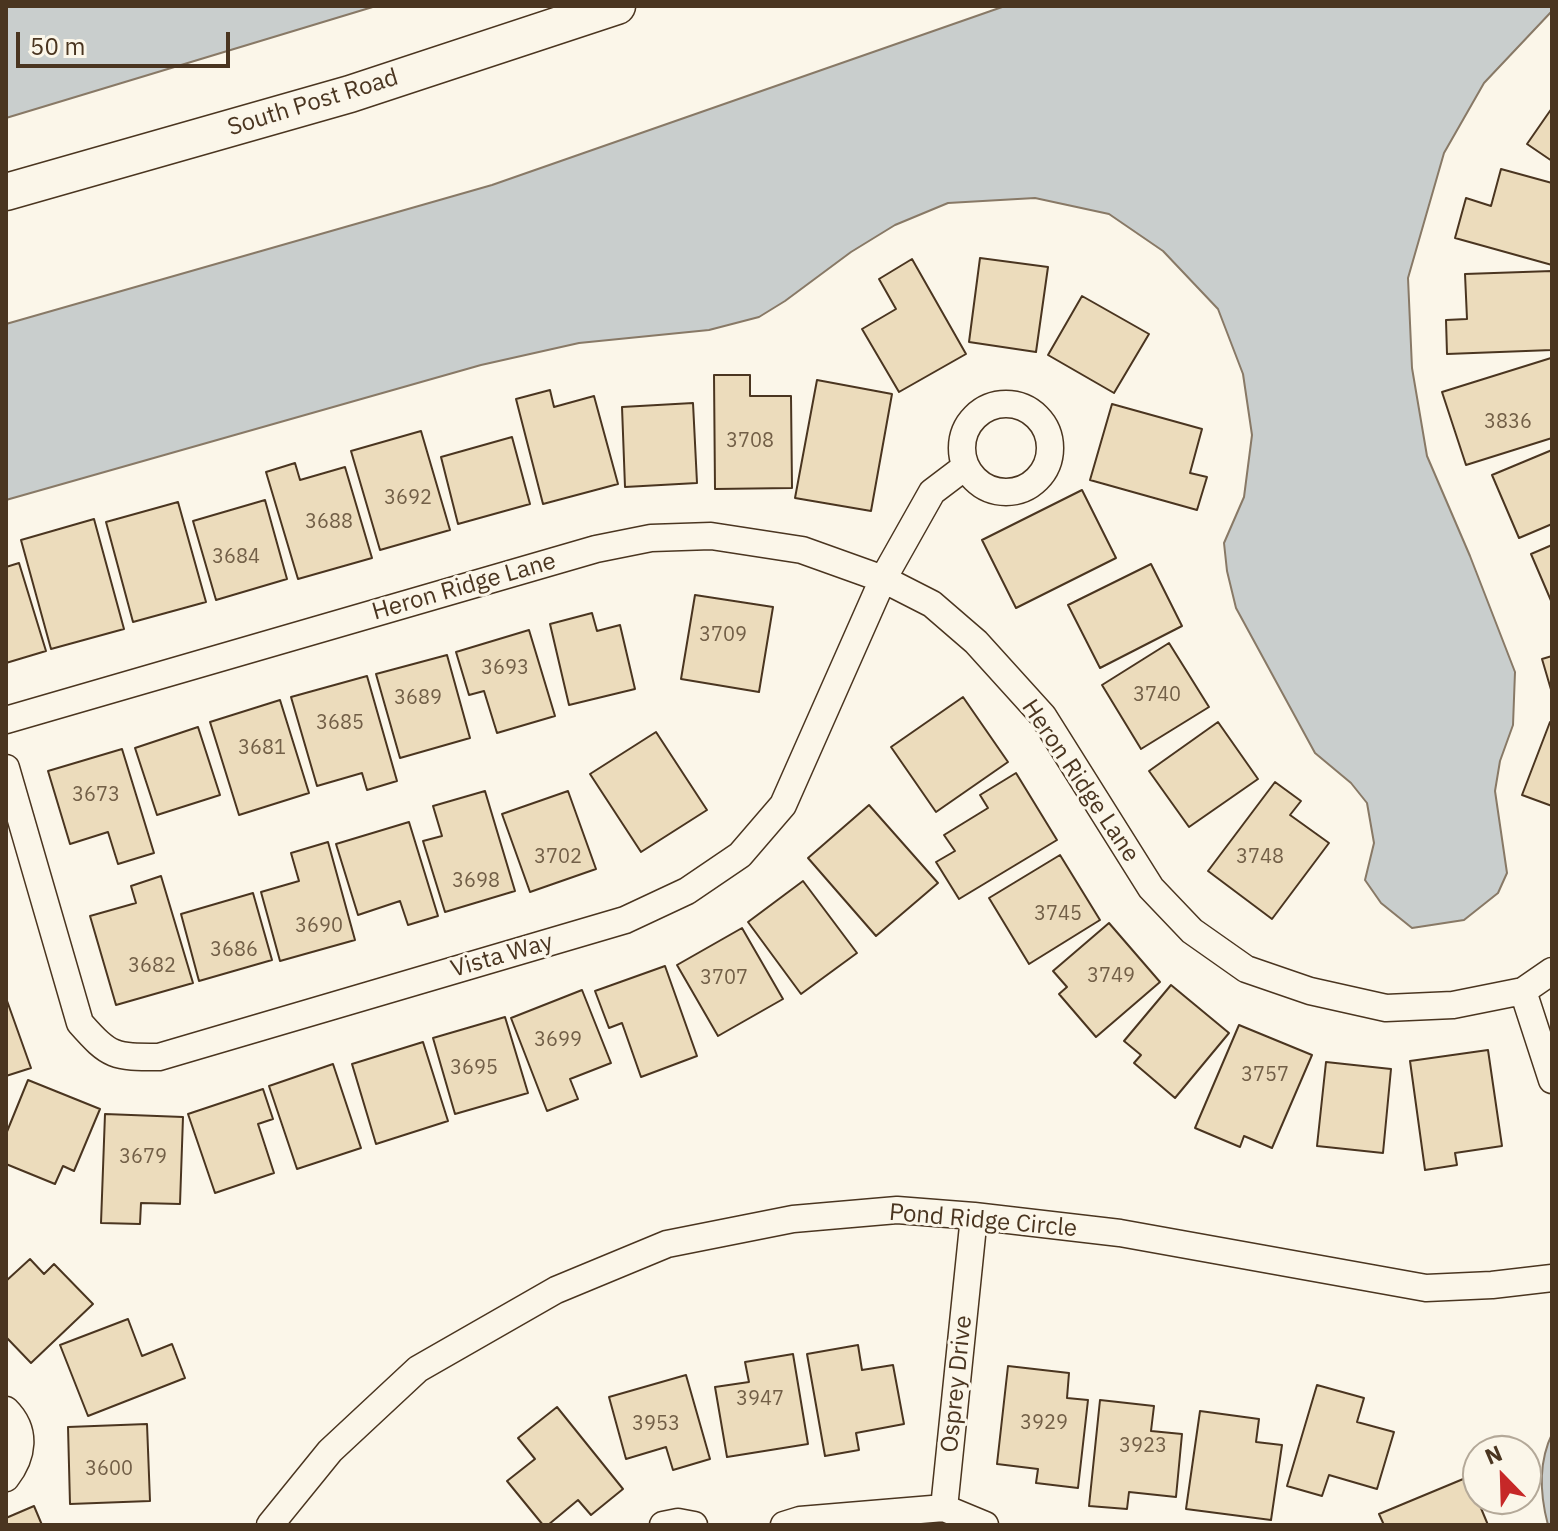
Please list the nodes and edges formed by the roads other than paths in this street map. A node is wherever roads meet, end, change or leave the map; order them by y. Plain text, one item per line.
1 (617, 6) edge
2 (6, 192) edge
3 (965, 467) dead end
4 (883, 579) junction
5 (6, 720) edge
6 (6, 768) edge
7 (1552, 971) edge
8 (1523, 991) junction
9 (1552, 1080) edge
10 (974, 1216) junction
11 (1552, 1278) edge
12 (6, 1410) edge
13 (6, 1478) edge
14 (944, 1508) junction
15 (270, 1525) edge
16 (663, 1525) edge
17 (694, 1525) edge
18 (784, 1525) edge
19 (985, 1525) edge

1 - 2 street, South Post Road
3 - 4 street, Vista Way
4 - 5 street, Heron Ridge Lane
4 - 6 street, Vista Way
4 - 8 street, Heron Ridge Lane
7 - 8 street, Heron Ridge Lane
8 - 9 street
10 - 11 street, Pond Ridge Circle
10 - 14 street, Osprey Drive
10 - 15 street, Pond Ridge Circle
12 - 13 street
14 - 18 street
14 - 19 street
16 - 17 street

